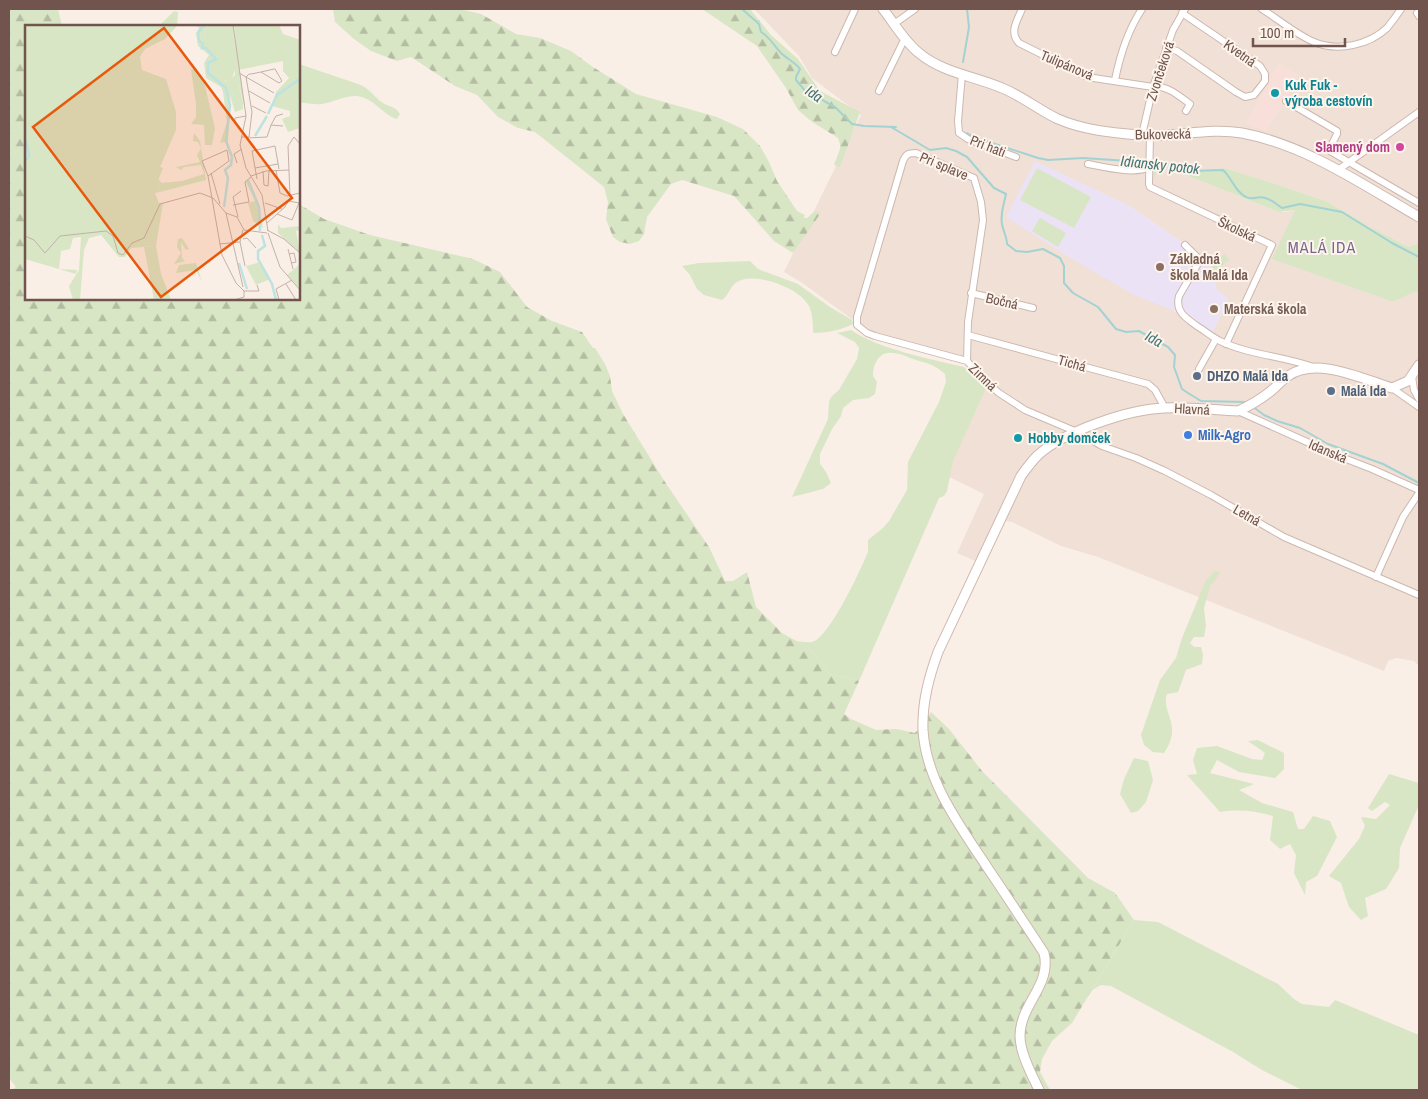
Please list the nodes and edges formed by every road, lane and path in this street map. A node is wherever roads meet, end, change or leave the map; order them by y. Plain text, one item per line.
1 (855, 9) edge
2 (883, 9) edge
3 (914, 9) edge
4 (1022, 9) edge
5 (1142, 9) edge
6 (1262, 9) edge
7 (1401, 9) edge
8 (1183, 11) edge
9 (894, 24) junction
10 (907, 41) junction
11 (1166, 48) junction
12 (835, 52) dead end
13 (962, 74) junction
14 (1115, 80) junction
15 (1153, 87) junction
16 (879, 91) dead end
17 (1286, 101) dead end
18 (1186, 111) dead end
19 (1419, 112) edge
20 (1146, 135) junction
21 (1016, 157) dead end
22 (1349, 162) junction
23 (1088, 164) dead end
24 (1150, 167) junction
25 (1338, 170) junction
26 (1419, 204) edge
27 (1419, 217) edge
28 (1185, 245) dead end
29 (971, 293) junction
30 (1033, 308) dead end
31 (858, 325) joint
32 (968, 335) junction
33 (1216, 339) junction
34 (1226, 344) junction
35 (967, 361) junction
36 (1292, 361) junction
37 (1419, 365) edge
38 (1313, 367) junction
39 (1199, 369) dead end
40 (1297, 371) junction
41 (1412, 376) junction
42 (1392, 388) junction
43 (1418, 396) edge
44 (1419, 407) edge
45 (1164, 408) junction
46 (1238, 411) junction
47 (1077, 432) junction
48 (1419, 492) edge
49 (1376, 577) junction
50 (1419, 595) edge
51 (1039, 1090) edge

1 - 12 street
2 - 9 main road, Bukovecká
3 - 9 street
4 - 14 street, Tulipánová
5 - 14 street
6 - 7 street
8 - 11 street, Zvončeková
8 - 11 street, Kvetná
9 - 10 main road, Bukovecká
10 - 13 main road, Bukovecká
10 - 16 street
11 - 15 street, Zvončeková
13 - 20 main road, Bukovecká
13 - 21 street, Pri hati
14 - 15 street, Tulipánová
15 - 18 street
15 - 20 street, Zvončeková
17 - 22 street
19 - 22 street
20 - 24 street, Školská
20 - 25 main road, Bukovecká
22 - 25 street
22 - 26 street
23 - 24 street
24 - 34 street, Školská
25 - 27 main road, Bukovecká
28 - 33 street
29 - 30 street, Bočná
29 - 31 street, Pri splave
29 - 32 street, Pri splave
31 - 35 street, Zimná
32 - 35 street, Pri splave
32 - 45 street, Tichá
33 - 34 street
33 - 39 street
34 - 36 street
35 - 47 street, Zimná
36 - 38 street
36 - 40 street
37 - 41 main road
38 - 40 main road, Hlavná
38 - 42 main road, Hlavná
40 - 46 main road, Hlavná
41 - 42 main road
41 - 43 street
42 - 44 street
45 - 46 main road, Hlavná
45 - 47 main road, Hlavná
46 - 48 street, Idanská
47 - 49 street, Letná
47 - 51 main road, Hlavná
48 - 49 street
49 - 50 street, Letná

